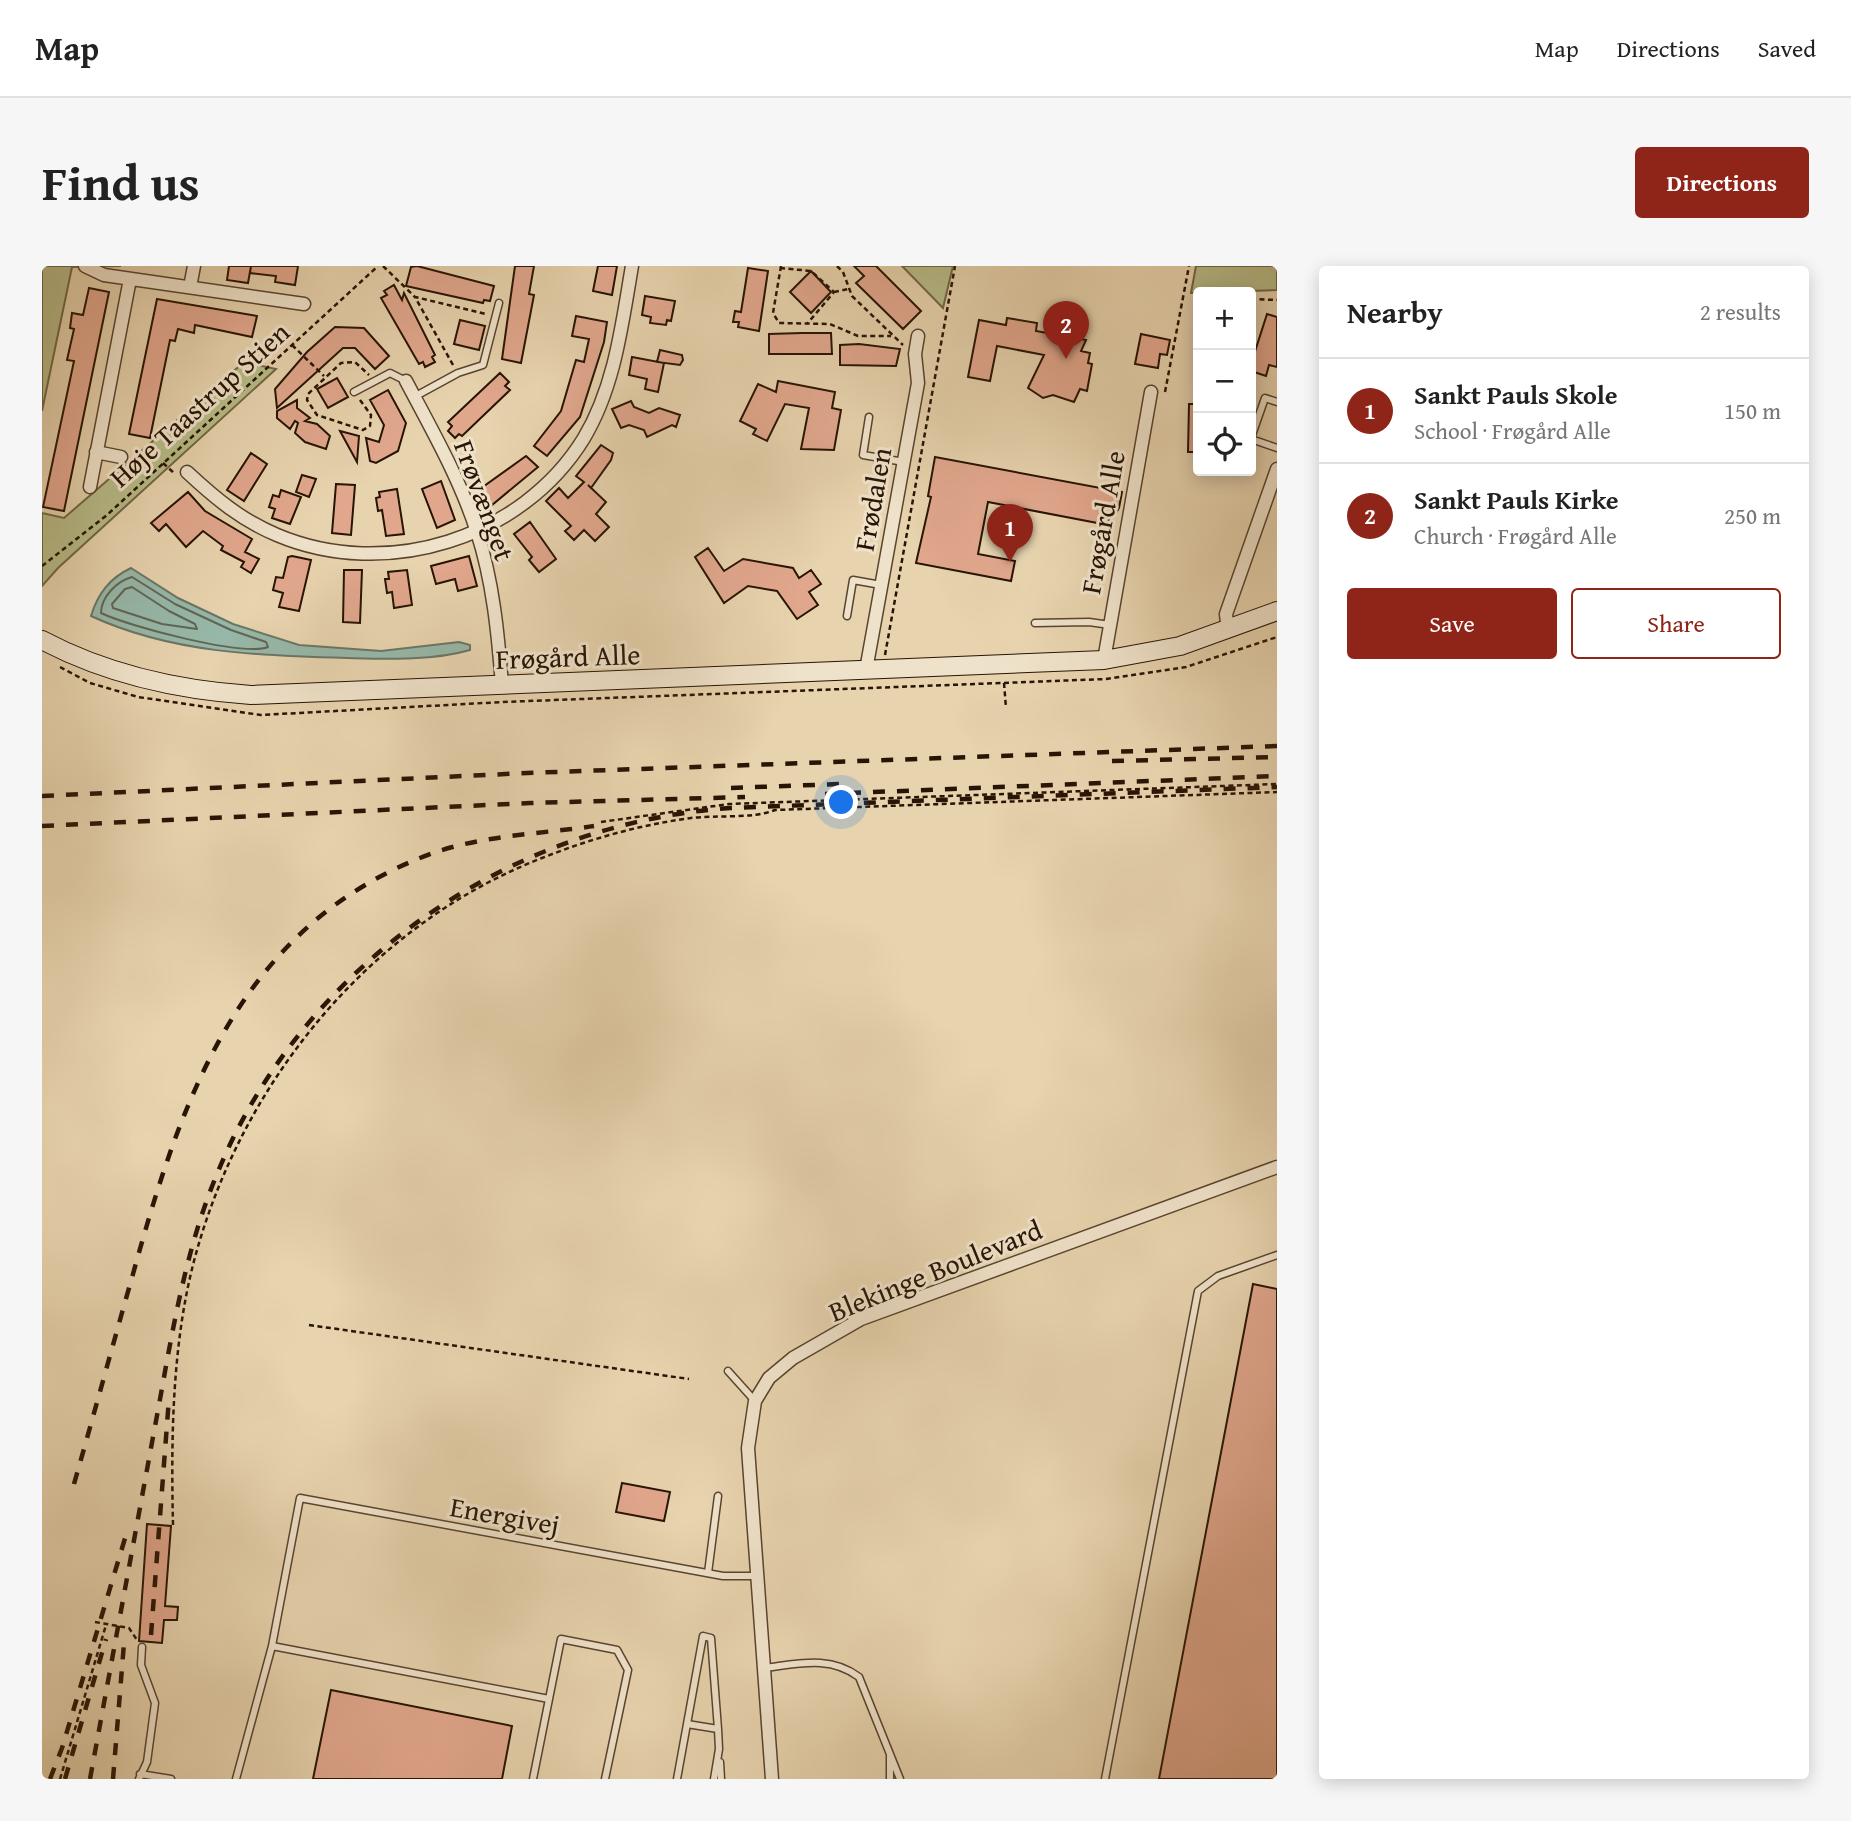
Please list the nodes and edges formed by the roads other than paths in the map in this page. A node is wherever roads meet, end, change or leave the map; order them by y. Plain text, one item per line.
1 (85, 266) edge
2 (194, 266) edge
3 (632, 266) edge
4 (130, 279) junction
5 (190, 287) junction
6 (499, 303) dead end
7 (304, 304) dead end
8 (918, 336) dead end
9 (406, 381) joint
10 (354, 392) road end
11 (1151, 392) road end
12 (414, 397) junction
13 (1277, 402) edge
14 (869, 417) dead end
15 (1256, 424) edge
16 (1256, 441) edge
17 (1277, 448) edge
18 (96, 452) junction
19 (121, 457) road end
20 (904, 461) junction
21 (1277, 469) edge
22 (187, 472) dead end
23 (90, 487) dead end
24 (477, 532) junction
25 (881, 585) junction
26 (1277, 611) edge
27 (848, 616) dead end
28 (1035, 622) dead end
29 (1110, 625) junction
30 (1228, 631) junction
31 (42, 639) edge
32 (1104, 660) junction
33 (877, 676) junction
34 (502, 685) junction
35 (1277, 1167) edge
36 (1277, 1255) edge
37 (728, 1371) dead end
38 (755, 1401) junction
39 (718, 1496) dead end
40 (708, 1573) junction
41 (757, 1576) junction
42 (272, 1646) junction
43 (142, 1647) road end
44 (764, 1668) junction
45 (549, 1699) junction
46 (687, 1724) junction
47 (718, 1729) junction
48 (719, 1749) junction
49 (890, 1751) junction
50 (141, 1777) edge
51 (171, 1779) edge
52 (236, 1779) edge
53 (533, 1779) edge
54 (605, 1779) edge
55 (677, 1779) edge
56 (714, 1779) edge
57 (721, 1779) edge
58 (772, 1779) edge
59 (890, 1779) edge
60 (900, 1779) edge
61 (1105, 1779) edge

1 - 4 street
2 - 5 street
3 - 24 street
4 - 5 street
4 - 18 street
5 - 7 street
6 - 12 lane
8 - 20 street, Frødalen
9 - 10 lane
9 - 12 street, Frøvænget
11 - 29 street, Frøgård Alle
12 - 24 street, Frøvænget
13 - 15 lane
14 - 20 lane
16 - 17 lane
18 - 19 street
18 - 23 street
20 - 25 street, Frødalen
21 - 30 street
22 - 24 street
24 - 34 street, Frøvænget
25 - 27 lane
25 - 33 street, Frødalen
26 - 30 street, Frøgård Alle
28 - 29 lane
29 - 32 street, Frøgård Alle
30 - 32 street, Frøgård Alle
31 - 34 street, Frøgård Alle
32 - 33 street, Frøgård Alle
33 - 34 street, Frøgård Alle
35 - 38 street, Blekinge Boulevard
36 - 61 lane
37 - 38 lane
38 - 41 street, Blekinge Boulevard
39 - 40 lane
40 - 41 lane, Energivej
40 - 42 lane, Energivej
41 - 44 street, Blekinge Boulevard
42 - 45 lane
42 - 52 lane
43 - 50 lane
44 - 49 lane
44 - 58 street, Blekinge Boulevard
45 - 53 lane
45 - 54 lane
46 - 47 lane
46 - 47 lane
46 - 55 lane
47 - 48 lane
48 - 56 lane
48 - 57 lane
49 - 59 lane
49 - 60 lane
50 - 51 lane

